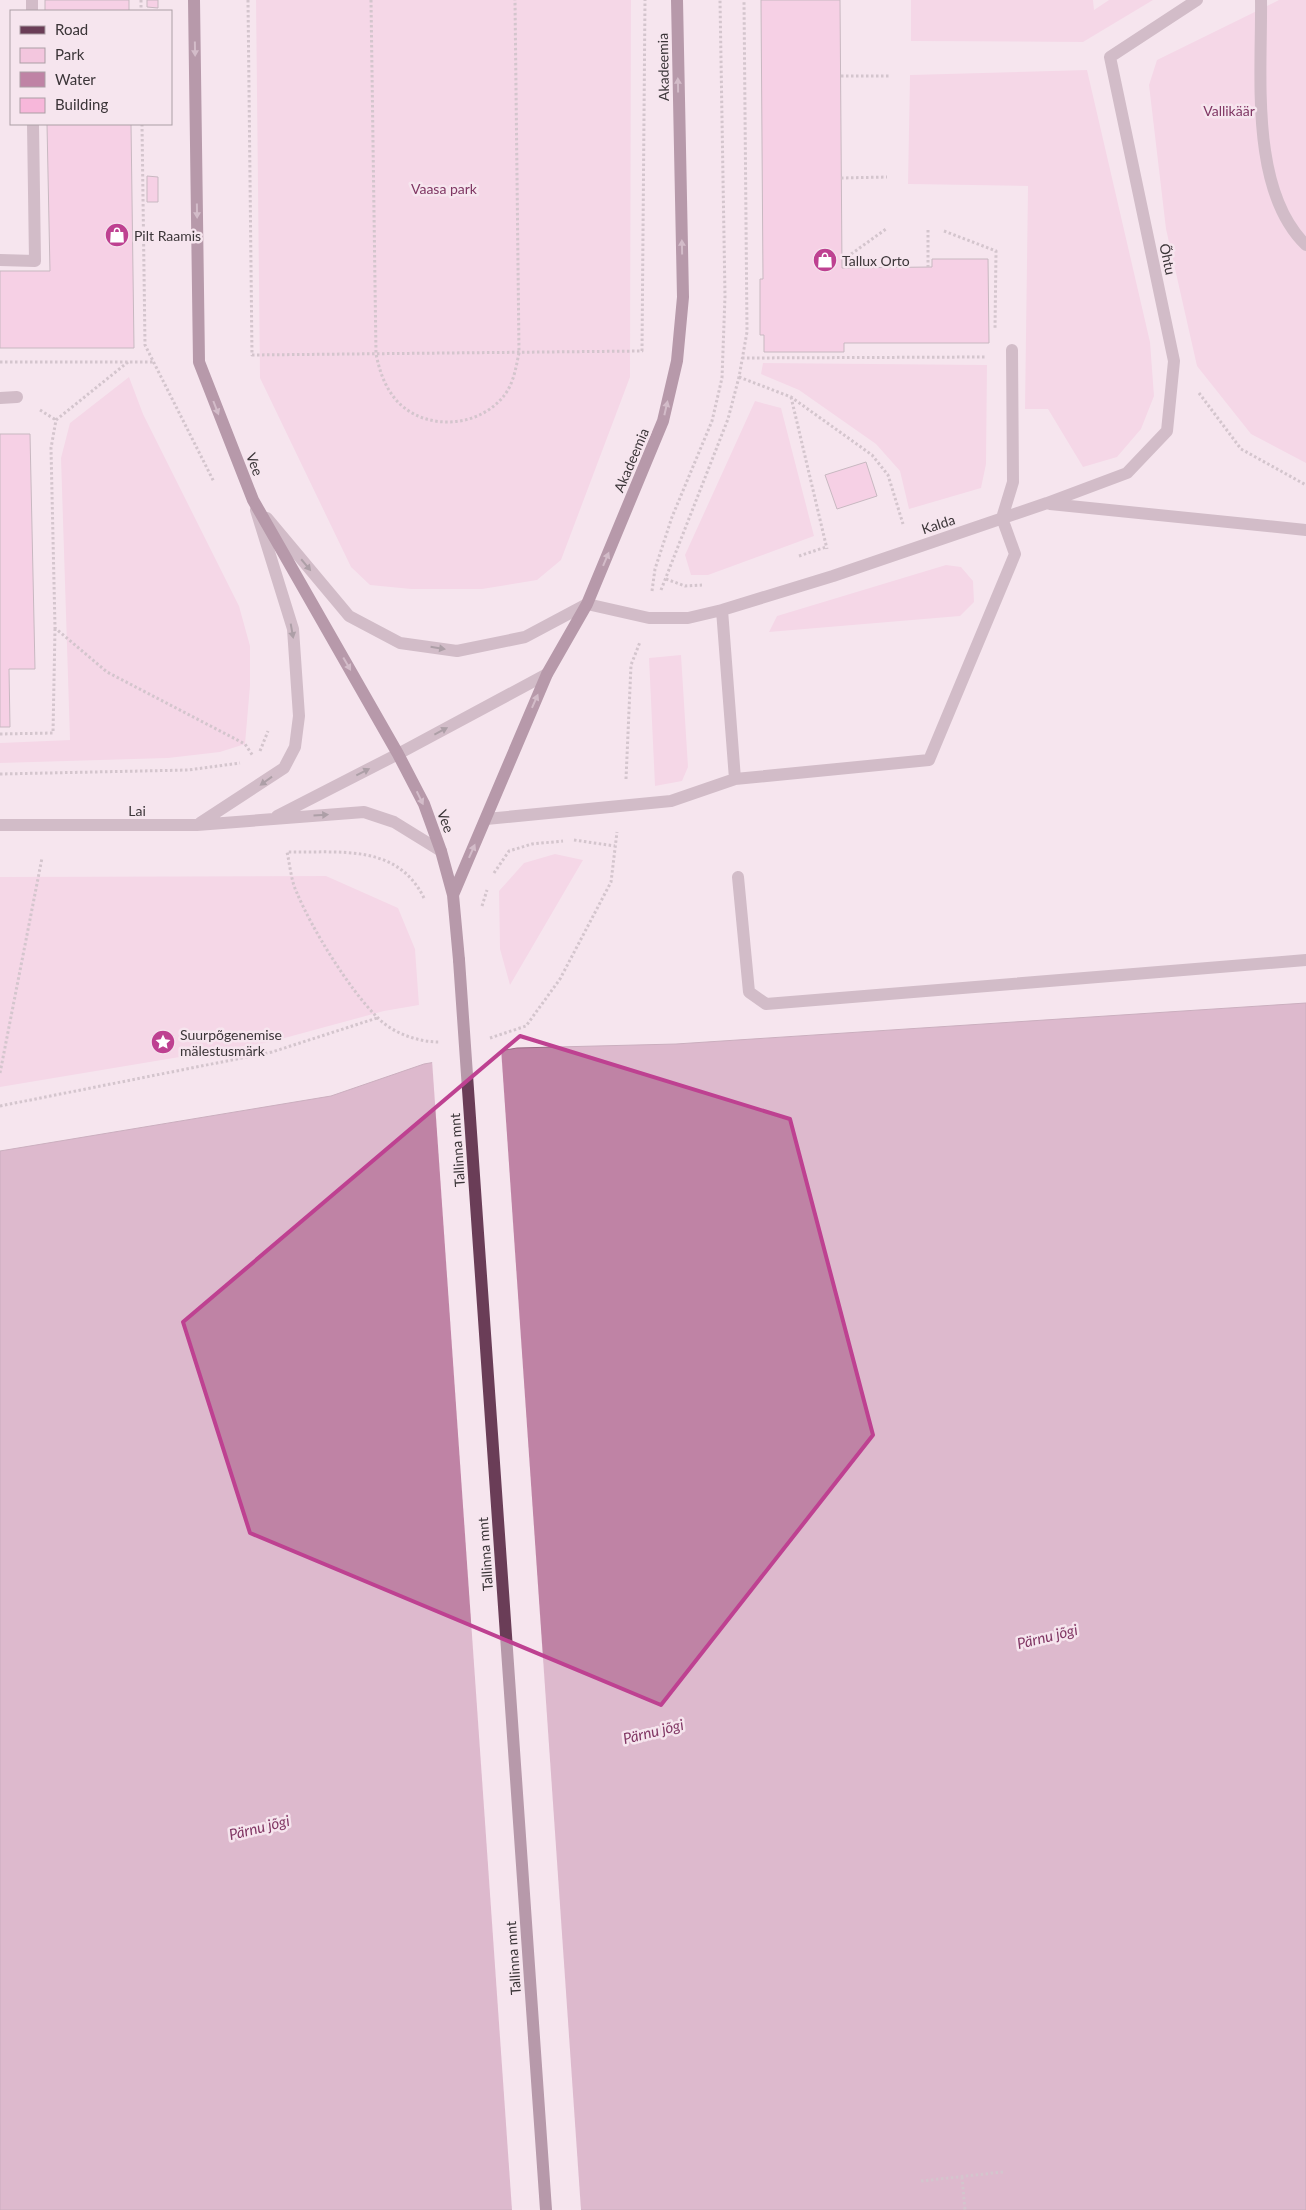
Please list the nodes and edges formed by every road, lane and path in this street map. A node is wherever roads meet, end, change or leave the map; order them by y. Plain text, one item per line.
1 (194, 0) edge
2 (248, 0) edge
3 (371, 0) edge
4 (515, 0) edge
5 (645, 0) edge
6 (677, 0) edge
7 (744, 0) edge
8 (1197, 0) edge
9 (1261, 0) edge
10 (841, 76) dead end
11 (889, 76) dead end
12 (33, 125) edge
13 (842, 178) dead end
14 (887, 178) dead end
15 (886, 229) dead end
16 (928, 230) dead end
17 (944, 231) dead end
18 (1306, 245) edge
19 (842, 257) dead end
20 (0, 260) edge
21 (928, 267) dead end
22 (519, 353) junction
23 (1012, 353) joint
24 (376, 354) junction
25 (995, 357) junction
26 (742, 358) junction
27 (1174, 361) junction
28 (0, 362) edge
29 (128, 362) junction
30 (153, 362) dead end
31 (740, 377) junction
32 (791, 397) junction
33 (0, 398) edge
34 (17, 398) dead end
35 (1306, 485) edge
36 (252, 500) junction
37 (1048, 503) junction
38 (1002, 518) junction
39 (913, 521) dead end
40 (903, 524) junction
41 (895, 526) dead end
42 (1306, 530) edge
43 (835, 544) dead end
44 (827, 547) junction
45 (911, 548) junction
46 (798, 556) dead end
47 (833, 576) junction
48 (666, 579) junction
49 (704, 585) dead end
50 (587, 604) junction
51 (722, 610) junction
52 (649, 618) junction
53 (55, 628) junction
54 (547, 674) junction
55 (0, 734) edge
56 (398, 754) junction
57 (256, 761) dead end
58 (246, 762) dead end
59 (0, 774) edge
60 (735, 779) junction
61 (621, 806) junction
62 (273, 818) junction
63 (486, 819) junction
64 (0, 825) edge
65 (197, 825) junction
66 (615, 846) junction
67 (441, 851) junction
68 (42, 858) dead end
69 (738, 877) dead end
70 (490, 878) dead end
71 (488, 886) dead end
72 (453, 895) junction
73 (427, 905) dead end
74 (481, 908) dead end
75 (1306, 960) edge
76 (377, 1018) junction
77 (482, 1040) dead end
78 (444, 1042) dead end
79 (0, 1073) edge
80 (0, 1106) edge
81 (1004, 2172) dead end
82 (962, 2177) junction
83 (921, 2181) dead end
84 (546, 2210) edge
85 (965, 2210) edge

1 -> 36 main road, Vee
2 - 24 path
3 - 24 path
4 - 22 path
5 - 22 path
50 -> 6 main road, Akadeemia
7 - 26 path
8 - 27 street, Õhtu
9 - 18 street
10 - 11 path
12 - 20 street
13 - 14 path
15 - 19 path
16 - 21 path
17 - 25 path
22 - 24 path
22 - 24 path
23 - 25 path
23 - 38 street
25 - 26 path
26 - 31 path
27 - 35 path
27 - 37 street, Õhtu
28 - 29 path
29 - 30 path
29 - 53 path
31 - 32 path
31 - 48 path
32 - 40 path
32 - 44 path
33 - 34 street
36 -> 50 street
36 -> 56 main road, Vee
36 -> 65 street
37 - 38 street, Kalda
37 - 42 street, Kalda
38 - 45 street, Kalda
38 - 60 street
39 - 40 path
40 - 41 path
40 - 45 path
43 - 44 path
44 - 46 path
44 - 47 path
45 - 47 street, Kalda
47 - 51 street, Kalda
48 - 49 path
48 - 52 path
50 - 52 street, Kalda
50 - 54 main road, Akadeemia
51 - 52 street, Kalda
51 - 60 street
52 - 61 path
53 - 55 path
53 - 57 path
56 -> 54 street, Lai
63 -> 54 main road, Akadeemia
62 -> 56 street, Lai
56 -> 67 main road, Vee
58 - 59 path
60 - 61 street
61 - 63 street
61 - 66 path
62 - 65 street, Lai
62 -> 67 street, Lai
72 -> 63 main road, Akadeemia
64 - 65 street, Lai
66 - 70 path
66 - 77 path
67 - 72 main road, Vee
68 - 79 path
69 - 75 street
71 - 74 path
72 - 84 main road, Tallinna mnt, bridge
73 - 76 path
76 - 78 path
76 - 80 path
81 - 82 path
82 - 83 path
82 - 85 path

